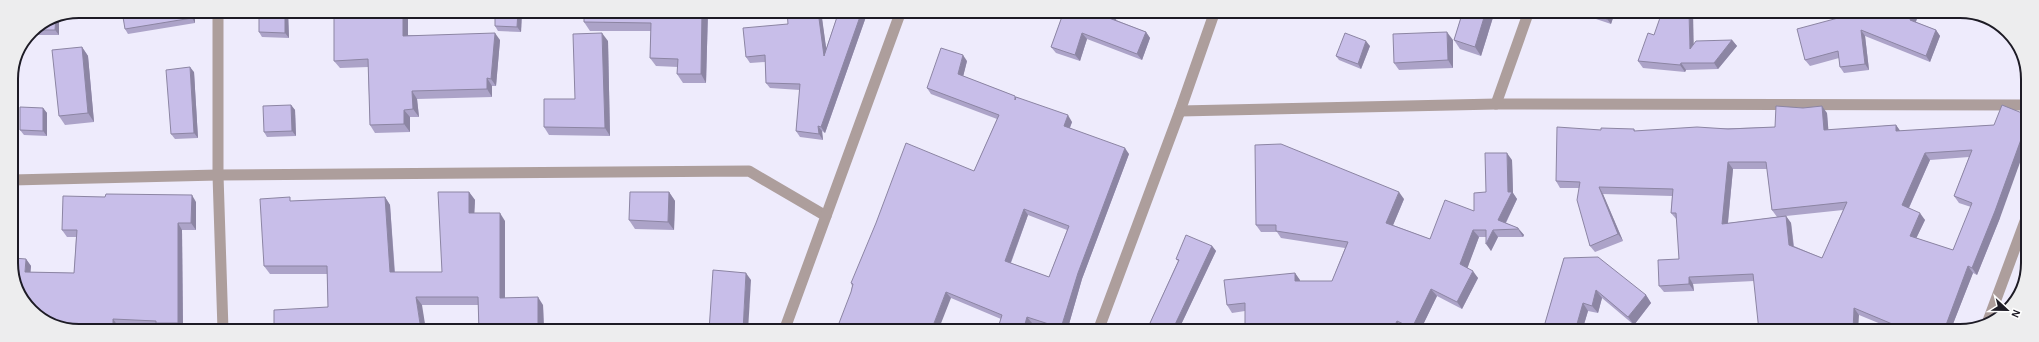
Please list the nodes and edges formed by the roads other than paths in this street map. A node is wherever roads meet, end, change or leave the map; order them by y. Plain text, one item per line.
1 (218, 18) edge
2 (898, 18) edge
3 (1213, 18) edge
4 (1527, 18) edge
5 (1496, 104) junction
6 (2021, 105) edge
7 (1180, 111) junction
8 (218, 175) junction
9 (18, 180) edge
10 (826, 216) junction
11 (2021, 232) edge
12 (1989, 316) edge
13 (223, 324) edge
14 (787, 324) edge
15 (1101, 324) edge

1 - 8 street
2 - 10 street
3 - 7 street
4 - 5 street
5 - 6 street
5 - 7 street
7 - 15 street
8 - 9 street
8 - 10 street
8 - 13 street
10 - 14 street
11 - 12 street

